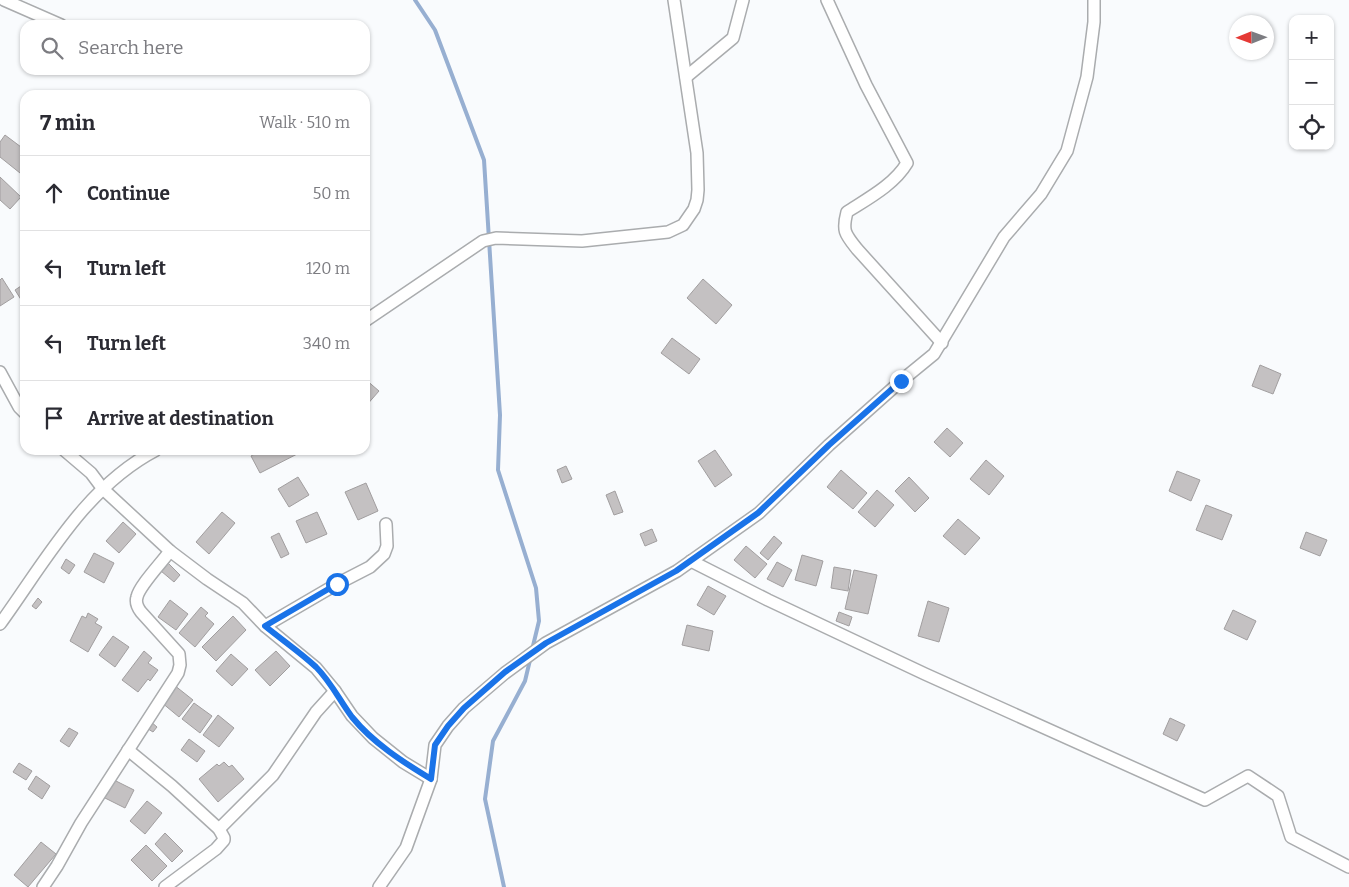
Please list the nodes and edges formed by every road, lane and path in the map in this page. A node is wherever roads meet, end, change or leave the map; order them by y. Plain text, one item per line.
1 (4, 0) edge
2 (674, 0) edge
3 (743, 0) edge
4 (827, 0) edge
5 (1094, 0) edge
6 (50, 20) edge
7 (686, 77) junction
8 (370, 318) edge
9 (942, 343) junction
10 (0, 372) edge
11 (20, 408) edge
12 (70, 455) edge
13 (147, 455) edge
14 (103, 489) junction
15 (386, 524) dead end
16 (170, 551) junction
17 (691, 561) junction
18 (0, 624) edge
19 (265, 626) junction
20 (336, 691) junction
21 (128, 750) junction
22 (431, 779) junction
23 (219, 829) junction
24 (1349, 867) edge
25 (42, 887) edge
26 (165, 887) edge
27 (379, 887) edge

1 - 6 street
2 - 7 street
3 - 7 street
4 - 9 street
5 - 9 street
7 - 8 street
9 - 17 street
10 - 11 street
12 - 14 street
13 - 14 street
14 - 16 street
14 - 18 street
15 - 19 street
16 - 19 street
16 - 21 street
17 - 22 street
17 - 24 street
19 - 20 street
20 - 22 street
20 - 23 street
21 - 23 street
21 - 25 street
22 - 27 street
23 - 26 street

